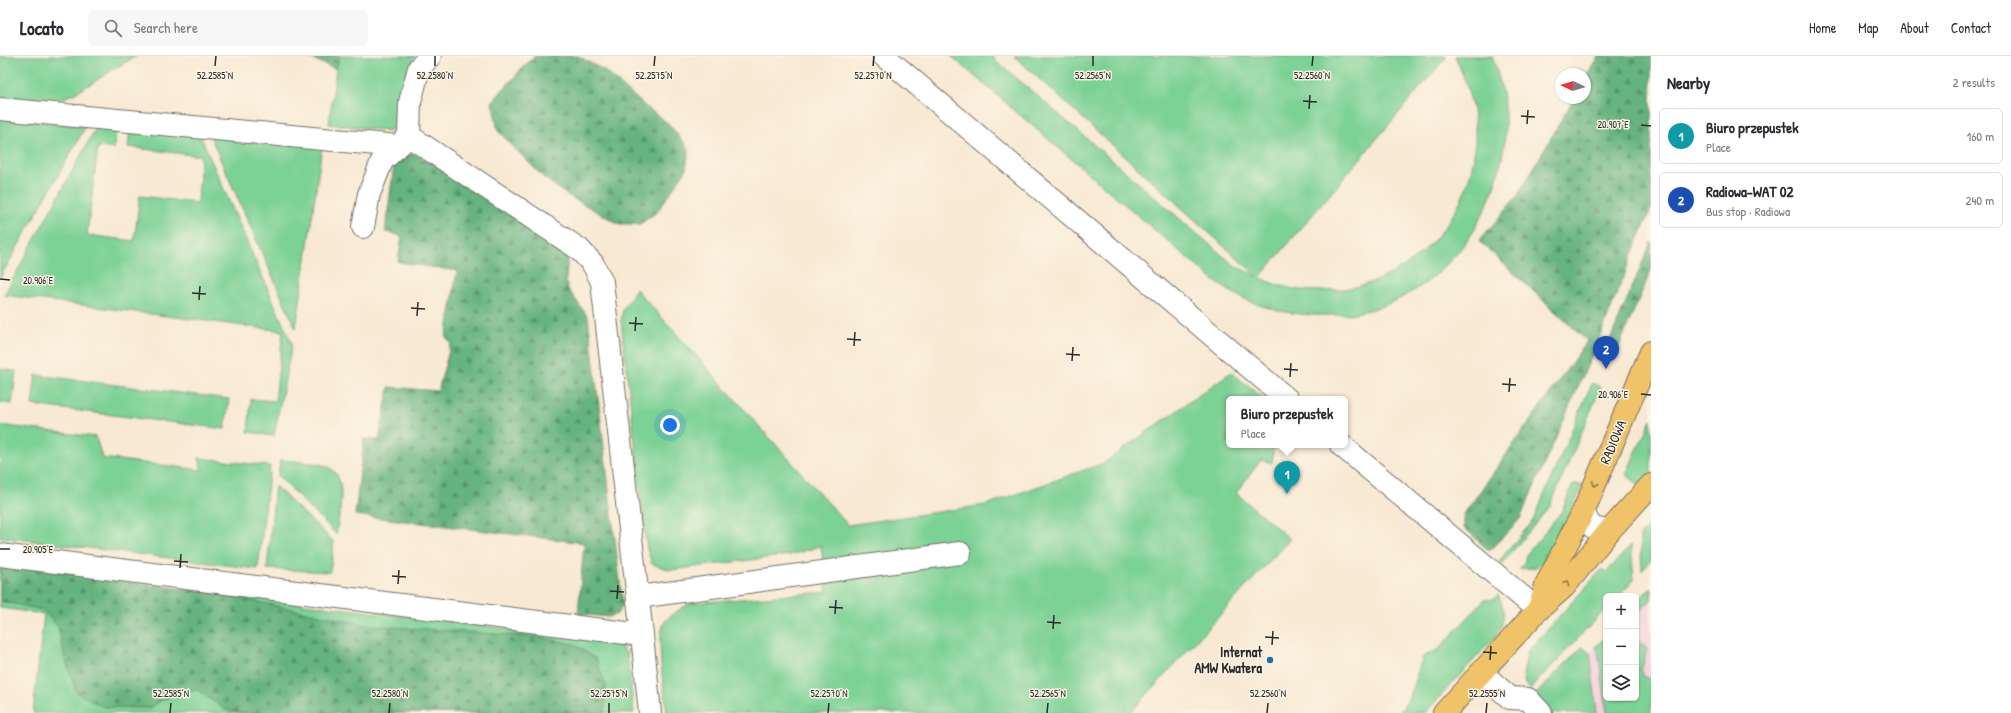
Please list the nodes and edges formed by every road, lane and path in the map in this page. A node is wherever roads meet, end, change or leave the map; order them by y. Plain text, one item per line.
1 (430, 56) edge
2 (884, 56) edge
3 (0, 109) edge
4 (404, 141) junction
5 (363, 227) dead end
6 (1651, 352) edge
7 (1283, 396) edge
8 (1345, 448) edge
9 (1651, 485) edge
10 (1584, 510) junction
11 (1610, 530) junction
12 (960, 553) dead end
13 (0, 555) edge
14 (638, 597) junction
15 (1538, 610) junction
16 (642, 635) junction
17 (1482, 673) junction
18 (1509, 706) edge
19 (650, 713) edge
20 (1444, 713) edge
21 (1541, 713) edge

1 - 4 street
2 - 7 street
3 - 4 street
4 - 5 street
4 - 14 street
6 -> 10 main road, RADIOWA
8 - 15 street
9 - 11 main road, RADIOWA
10 - 11 street
10 - 15 main road, RADIOWA
15 -> 11 main road, RADIOWA
12 - 14 street
13 - 16 street
14 - 16 street
15 - 17 main road, RADIOWA
16 - 19 street
17 - 18 street
17 - 20 main road, RADIOWA
18 - 21 street

